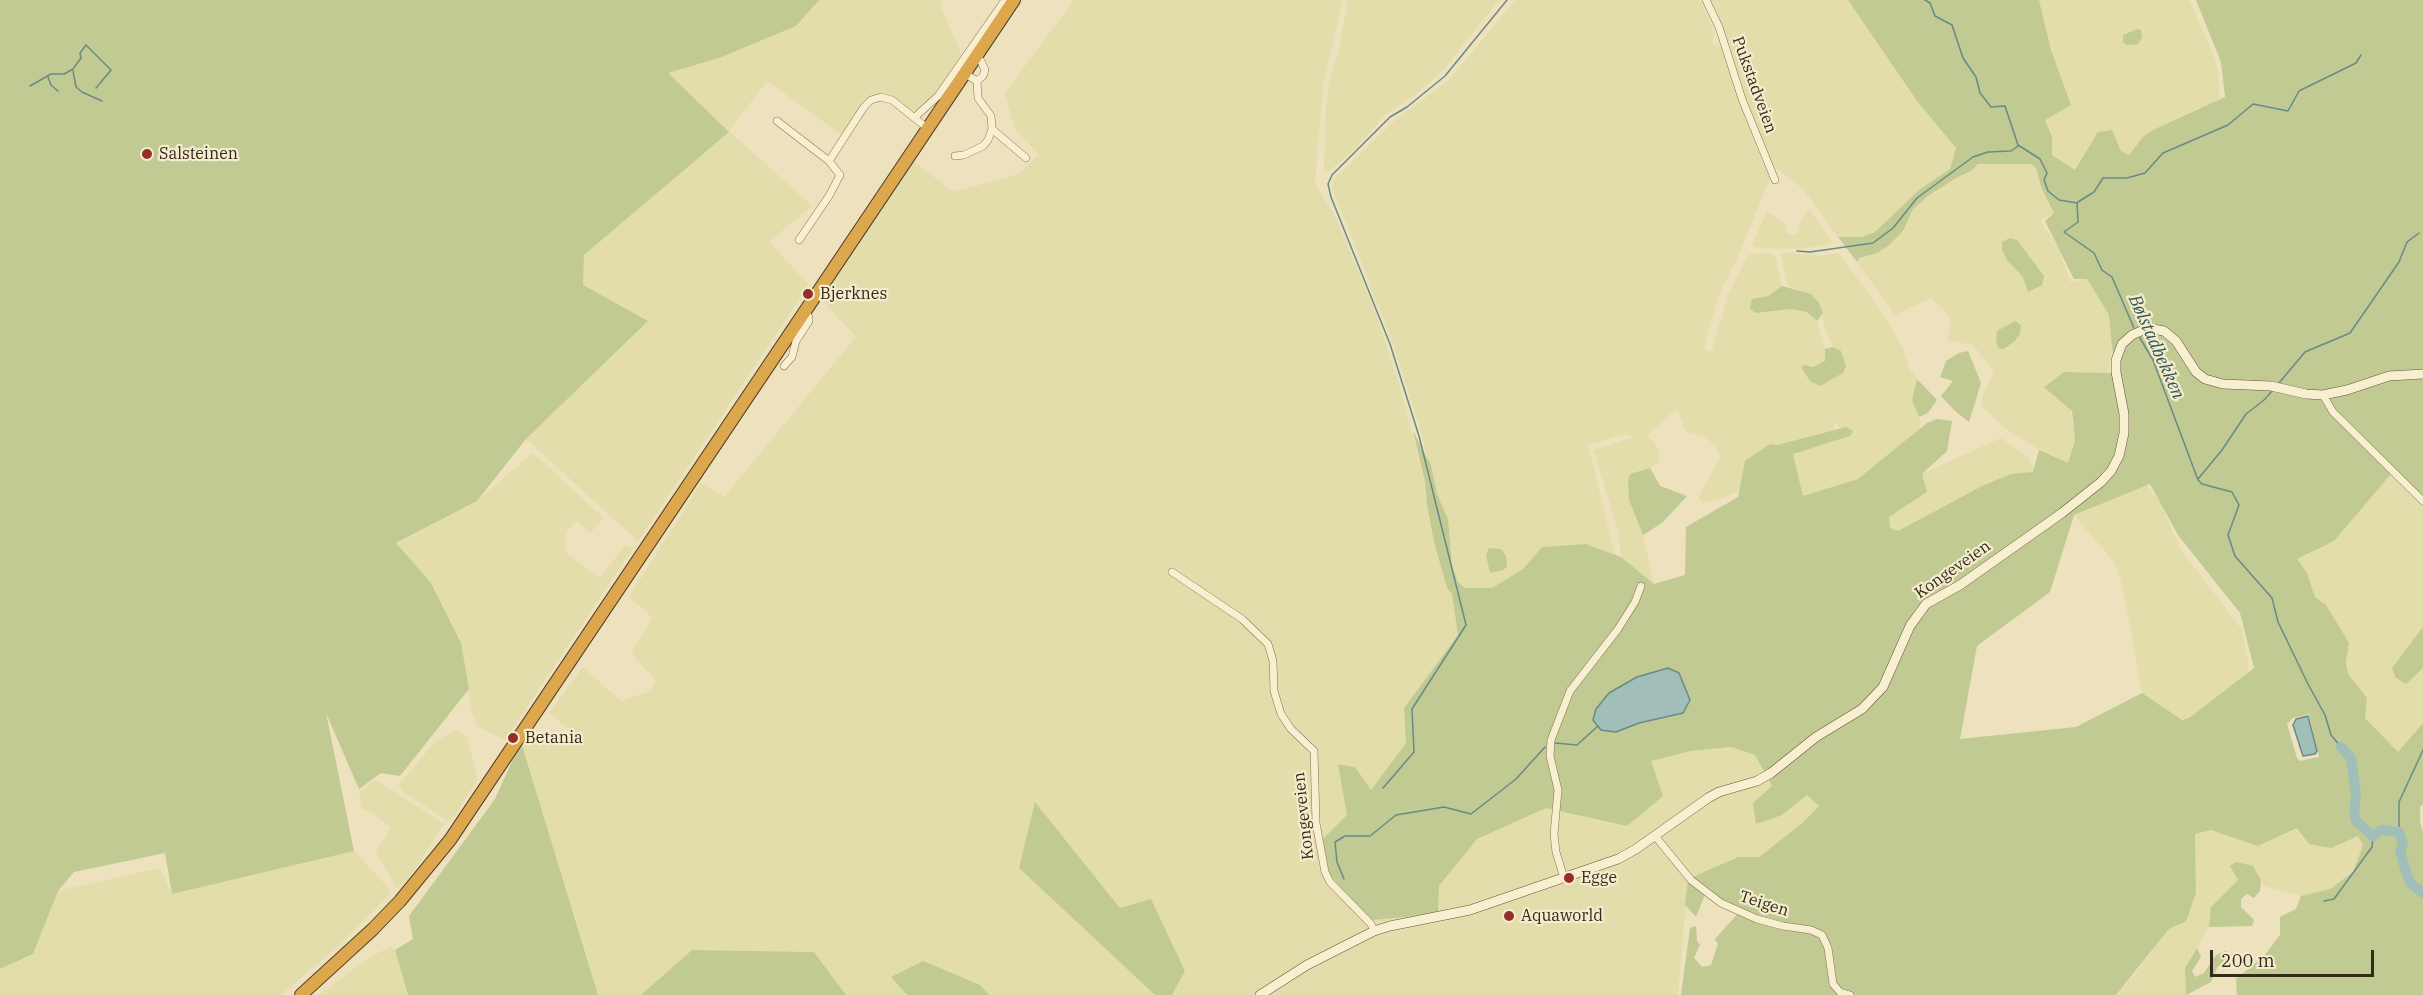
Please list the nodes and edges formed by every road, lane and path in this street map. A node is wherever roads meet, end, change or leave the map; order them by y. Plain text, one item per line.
1 (1005, 0) edge
2 (1014, 0) edge
3 (1706, 0) edge
4 (981, 62) dead end
5 (964, 73) junction
6 (977, 81) junction
7 (915, 117) junction
8 (777, 121) dead end
9 (927, 128) junction
10 (992, 129) junction
11 (954, 156) dead end
12 (1026, 158) dead end
13 (829, 161) junction
14 (1775, 180) dead end
15 (800, 240) dead end
16 (803, 312) junction
17 (772, 358) junction
18 (784, 366) junction
19 (791, 373) dead end
20 (2423, 374) edge
21 (2323, 395) junction
22 (2423, 501) edge
23 (1172, 572) dead end
24 (1641, 586) dead end
25 (1654, 836) junction
26 (1564, 878) junction
27 (1374, 932) junction
28 (301, 995) edge
29 (1260, 995) edge
30 (1850, 995) edge

1 - 7 street
2 - 5 highway
3 - 14 street, Pukstadveien
4 - 6 street
5 - 6 street
5 - 9 highway
6 - 10 street
7 - 9 street
7 - 13 street
8 - 13 street
9 - 16 highway
10 - 11 street
10 - 12 street
13 - 15 street
16 - 17 highway
16 - 18 street
17 - 18 street
17 - 28 highway
18 - 19 street
20 - 21 main road
21 - 22 street
21 - 25 main road, Kongeveien
23 - 27 street, Kongeveien
24 - 26 street
25 - 26 main road, Kongeveien
25 - 30 street, Teigen
26 - 27 main road, Kongeveien
27 - 29 main road, Kongeveien

